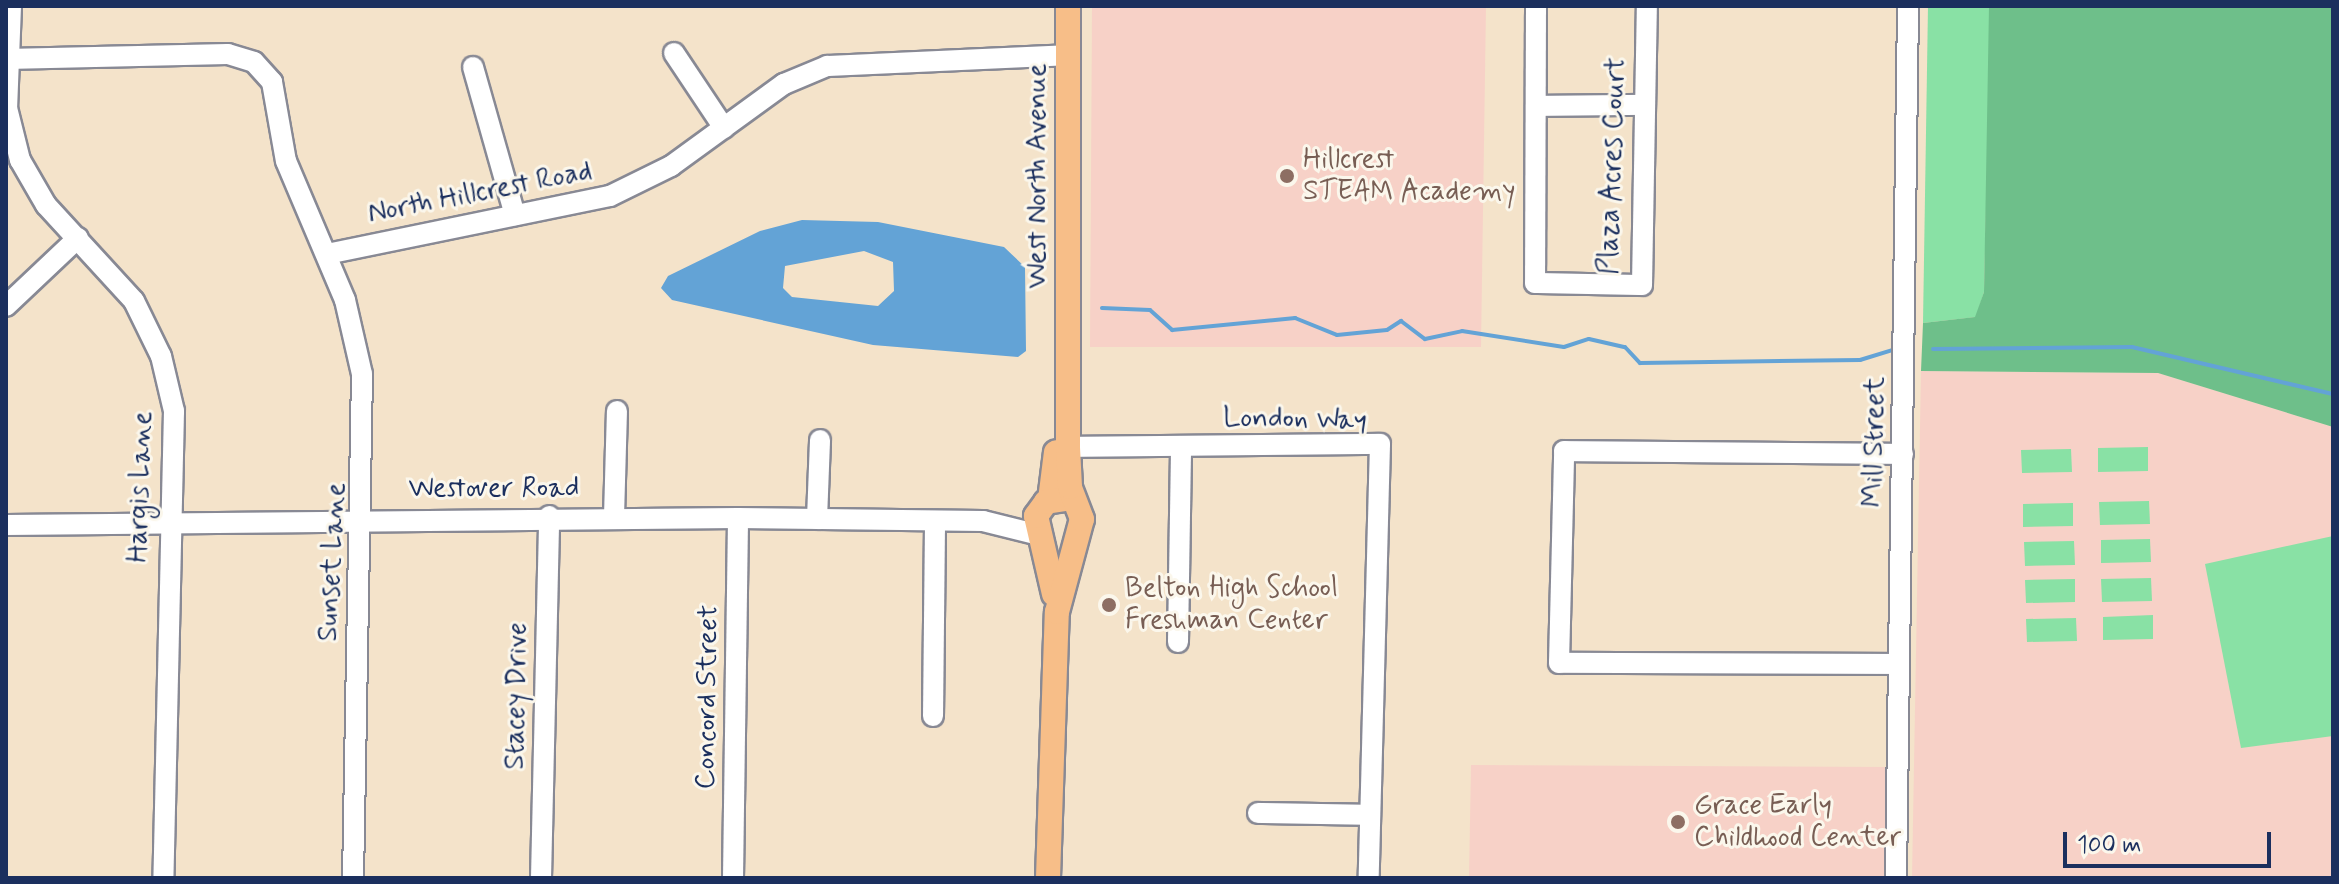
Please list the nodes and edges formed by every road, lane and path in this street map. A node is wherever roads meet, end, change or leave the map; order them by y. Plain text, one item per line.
1 (11, 6) edge
2 (1068, 6) edge
3 (1536, 6) edge
4 (1647, 6) edge
5 (1908, 6) edge
6 (674, 53) dead end
7 (1067, 55) junction
8 (7, 59) edge
9 (473, 67) dead end
10 (1642, 105) junction
11 (1538, 106) junction
12 (724, 128) junction
13 (515, 215) junction
14 (78, 238) junction
15 (327, 254) junction
16 (6, 306) edge
17 (1067, 347) junction
18 (617, 411) dead end
19 (820, 440) dead end
20 (1068, 447) junction
21 (1181, 447) junction
22 (1903, 454) junction
23 (1046, 502) junction
24 (1076, 506) junction
25 (549, 516) junction
26 (614, 517) junction
27 (359, 518) junction
28 (738, 518) junction
29 (817, 519) junction
30 (166, 521) junction
31 (935, 521) junction
32 (983, 521) junction
33 (6, 525) edge
34 (1039, 535) junction
35 (1074, 540) junction
36 (1057, 612) junction
37 (1178, 642) dead end
38 (1898, 664) junction
39 (933, 716) dead end
40 (1258, 813) dead end
41 (1369, 815) junction
42 (163, 878) edge
43 (353, 878) edge
44 (541, 878) edge
45 (733, 878) edge
46 (1048, 878) edge
47 (1369, 878) edge
48 (1896, 878) edge

1 - 8 street, Hargis Lane
2 - 7 main road, West North Avenue
3 - 11 street, Plaza Acres Court
4 - 10 street, Plaza Acres Court
5 - 22 street, Mill Street
6 - 12 street
7 - 12 street, North Hillcrest Road
7 - 17 main road, West North Avenue
8 - 14 street, Hargis Lane
8 - 15 street
9 - 13 street
10 - 11 street
10 - 11 street, Plaza Acres Court
12 - 13 street, North Hillcrest Road
13 - 15 street, North Hillcrest Road
14 - 16 street
14 - 30 street, Hargis Lane
15 - 27 street, Sunset Lane
17 - 20 main road, West North Avenue
17 - 23 main road, West North Avenue
18 - 26 street
19 - 29 street
20 - 21 street, London Way
20 - 24 main road, West North Avenue
21 - 37 street
21 - 41 street, London Way
22 - 38 street, Mill Street
22 - 38 street
23 - 24 main road
23 - 32 street, Westover Road
23 - 34 main road, West North Avenue
24 - 35 main road, West North Avenue
25 - 26 street, Westover Road
25 - 27 street, Westover Road
25 - 44 street, Stacey Drive
26 - 28 street, Westover Road
27 - 30 street, Westover Road
27 - 43 street, Sunset Lane
28 - 29 street, Westover Road
28 - 45 street, Concord Street
29 - 31 street, Westover Road
30 - 33 street, Westover Road
30 - 42 street, Hargis Lane
31 - 32 street, Westover Road
31 - 39 street
32 - 34 street, Westover Road
34 - 35 main road
34 - 36 main road, West North Avenue
35 - 36 main road, West North Avenue
36 - 46 main road, West North Avenue
38 - 48 street, Mill Street
40 - 41 street
41 - 47 street, London Way

